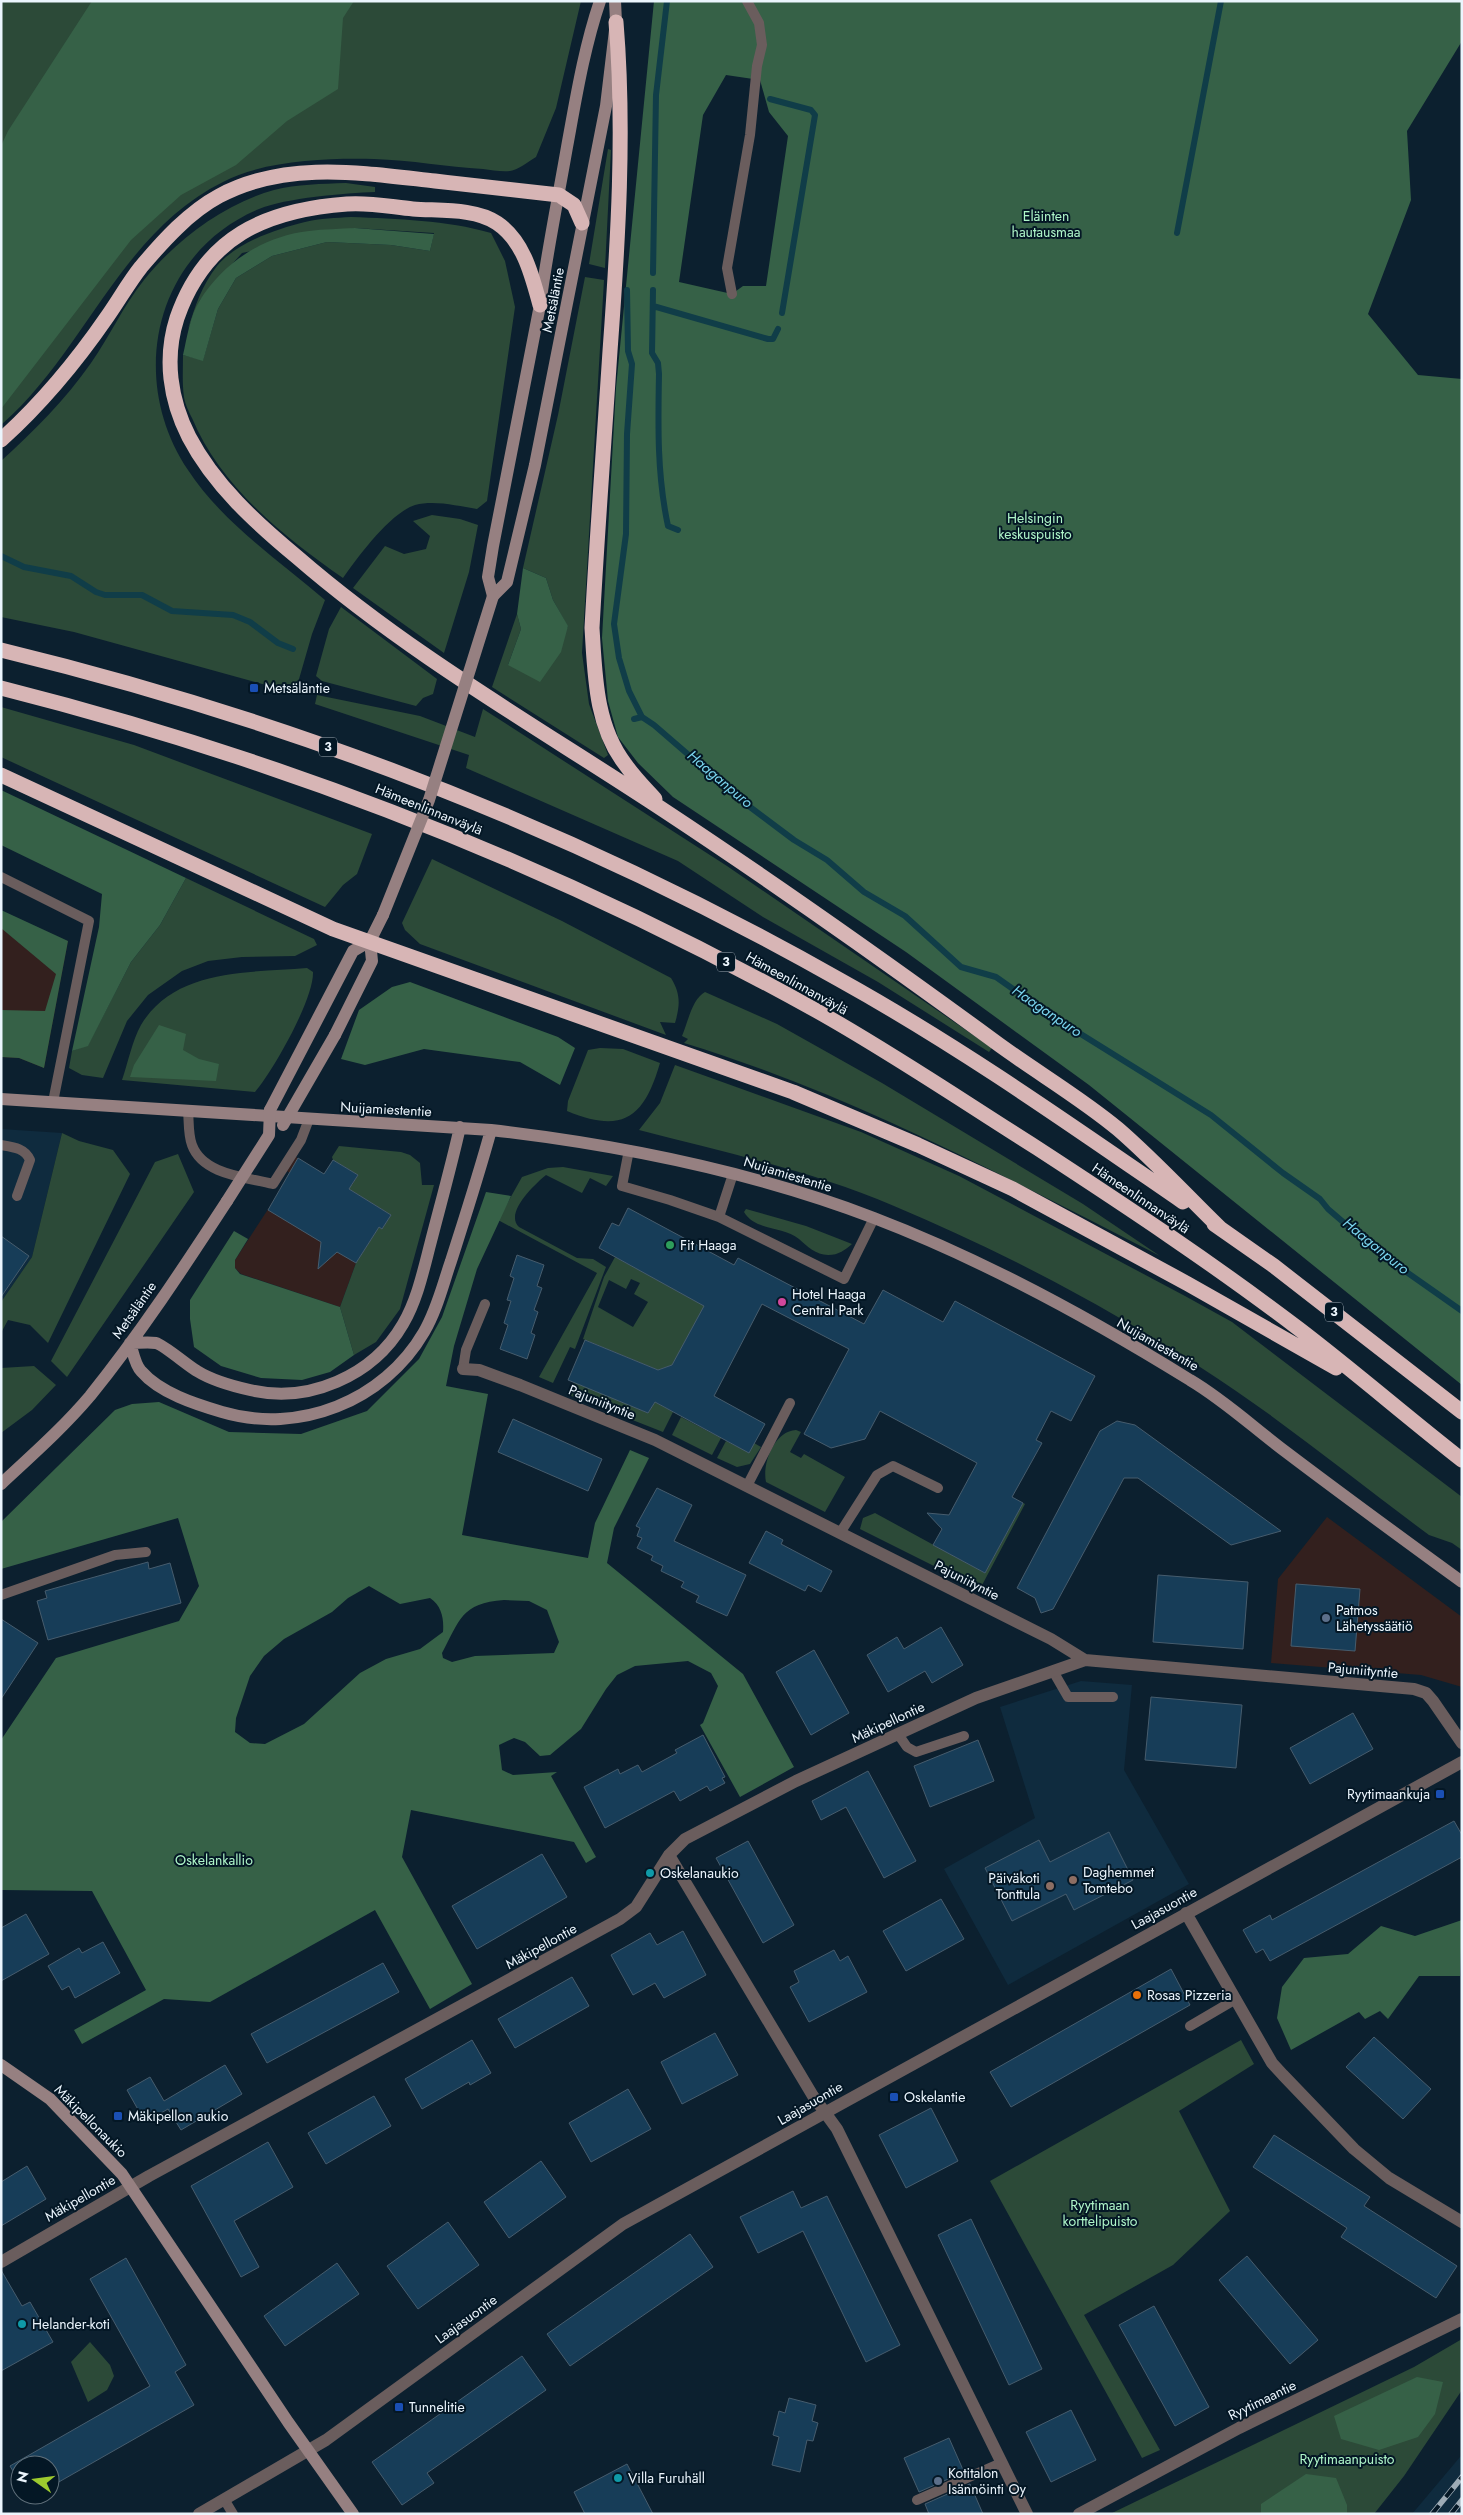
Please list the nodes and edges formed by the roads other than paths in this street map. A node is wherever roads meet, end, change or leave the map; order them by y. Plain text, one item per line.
1 (600, 1) edge
2 (615, 1) edge
3 (747, 1) edge
4 (616, 22) junction
5 (559, 195) junction
6 (582, 223) junction
7 (732, 294) dead end
8 (540, 305) junction
9 (1, 440) edge
10 (493, 596) junction
11 (1, 650) edge
12 (1, 688) edge
13 (1, 775) edge
14 (666, 812) junction
15 (1, 877) edge
16 (370, 941) junction
17 (1, 1099) edge
18 (53, 1102) junction
19 (188, 1110) junction
20 (309, 1119) junction
21 (460, 1128) junction
22 (491, 1130) junction
23 (269, 1135) junction
24 (1, 1145) edge
25 (629, 1150) junction
26 (733, 1174) junction
27 (17, 1196) dead end
28 (719, 1217) junction
29 (874, 1218) junction
30 (1221, 1228) junction
31 (485, 1304) dead end
32 (130, 1343) junction
33 (463, 1369) joint
34 (1373, 1389) junction
35 (790, 1403) dead end
36 (1462, 1412) edge
37 (1462, 1460) edge
38 (1, 1484) edge
39 (747, 1486) junction
40 (938, 1488) dead end
41 (840, 1533) junction
42 (146, 1552) dead end
43 (1462, 1582) edge
44 (1, 1595) edge
45 (1085, 1660) junction
46 (1053, 1670) junction
47 (1113, 1697) dead end
48 (898, 1734) junction
49 (964, 1736) dead end
50 (1462, 1743) edge
51 (1462, 1762) edge
52 (669, 1855) junction
53 (1186, 1913) junction
54 (1236, 2000) junction
55 (1190, 2026) dead end
56 (1, 2065) edge
57 (823, 2112) junction
58 (131, 2186) junction
59 (1462, 2222) edge
60 (1, 2262) edge
61 (1462, 2319) edge
62 (309, 2450) junction
63 (1002, 2463) junction
64 (224, 2500) junction
65 (917, 2500) dead end
66 (199, 2514) edge
67 (233, 2514) edge
68 (353, 2514) edge
69 (1027, 2514) edge
70 (1079, 2514) edge

1 - 5 main road, Metsäläntie
2 - 4 main road, Metsäläntie
3 - 7 lane
4 - 6 main road, Metsäläntie
4 - 14 highway
5 - 6 highway
5 - 8 main road, Metsäläntie
5 - 9 highway
6 - 10 main road, Metsäläntie
8 - 10 main road, Metsäläntie
8 - 14 highway
10 - 16 main road, Metsäläntie, bridge
11 - 30 highway, Hämeenlinnanväylä / 3
12 - 34 highway, Hämeenlinnanväylä / 3
13 - 16 highway
14 - 30 highway
15 - 18 lane
16 - 23 main road, Metsäläntie, bridge
16 - 23 main road, Metsäläntie, bridge
16 - 34 highway
17 - 18 main road, Nuijamiestentie
18 - 19 main road, Nuijamiestentie
19 - 20 main road, Nuijamiestentie
19 - 20 lane
20 - 21 main road, Nuijamiestentie
21 - 22 main road, Nuijamiestentie
21 - 32 main road
22 - 25 main road, Nuijamiestentie
22 - 32 main road
23 - 32 main road, Metsäläntie, bridge
24 - 27 lane
25 - 26 main road, Nuijamiestentie
25 - 28 lane
26 - 28 lane
26 - 29 main road, Nuijamiestentie
28 - 29 lane
29 - 43 main road, Nuijamiestentie
30 - 36 highway, Hämeenlinnanväylä / 3
31 - 33 lane
32 - 38 main road, Metsäläntie
33 - 39 street, Pajuniityntie
34 - 37 highway, Hämeenlinnanväylä / 3
35 - 39 lane
39 - 41 street, Pajuniityntie
40 - 41 lane
41 - 45 street, Pajuniityntie
42 - 44 lane
45 - 46 street, Mäkipellontie
45 - 50 street, Pajuniityntie
46 - 47 lane
46 - 48 street, Mäkipellontie
48 - 49 lane
48 - 52 street, Mäkipellontie
51 - 53 street, Laajasuontie
52 - 57 street
52 - 58 street, Mäkipellontie
53 - 54 street
53 - 57 street, Laajasuontie
54 - 55 lane
54 - 59 street
56 - 58 main road, Mäkipellonaukio
57 - 62 street, Laajasuontie
57 - 63 street
58 - 60 street, Mäkipellontie
58 - 62 main road
61 - 70 street, Ryytimaantie
62 - 64 street, Laajasuontie
62 - 68 main road
63 - 65 lane
63 - 69 street
64 - 66 street, Laajasuontie
64 - 67 lane

